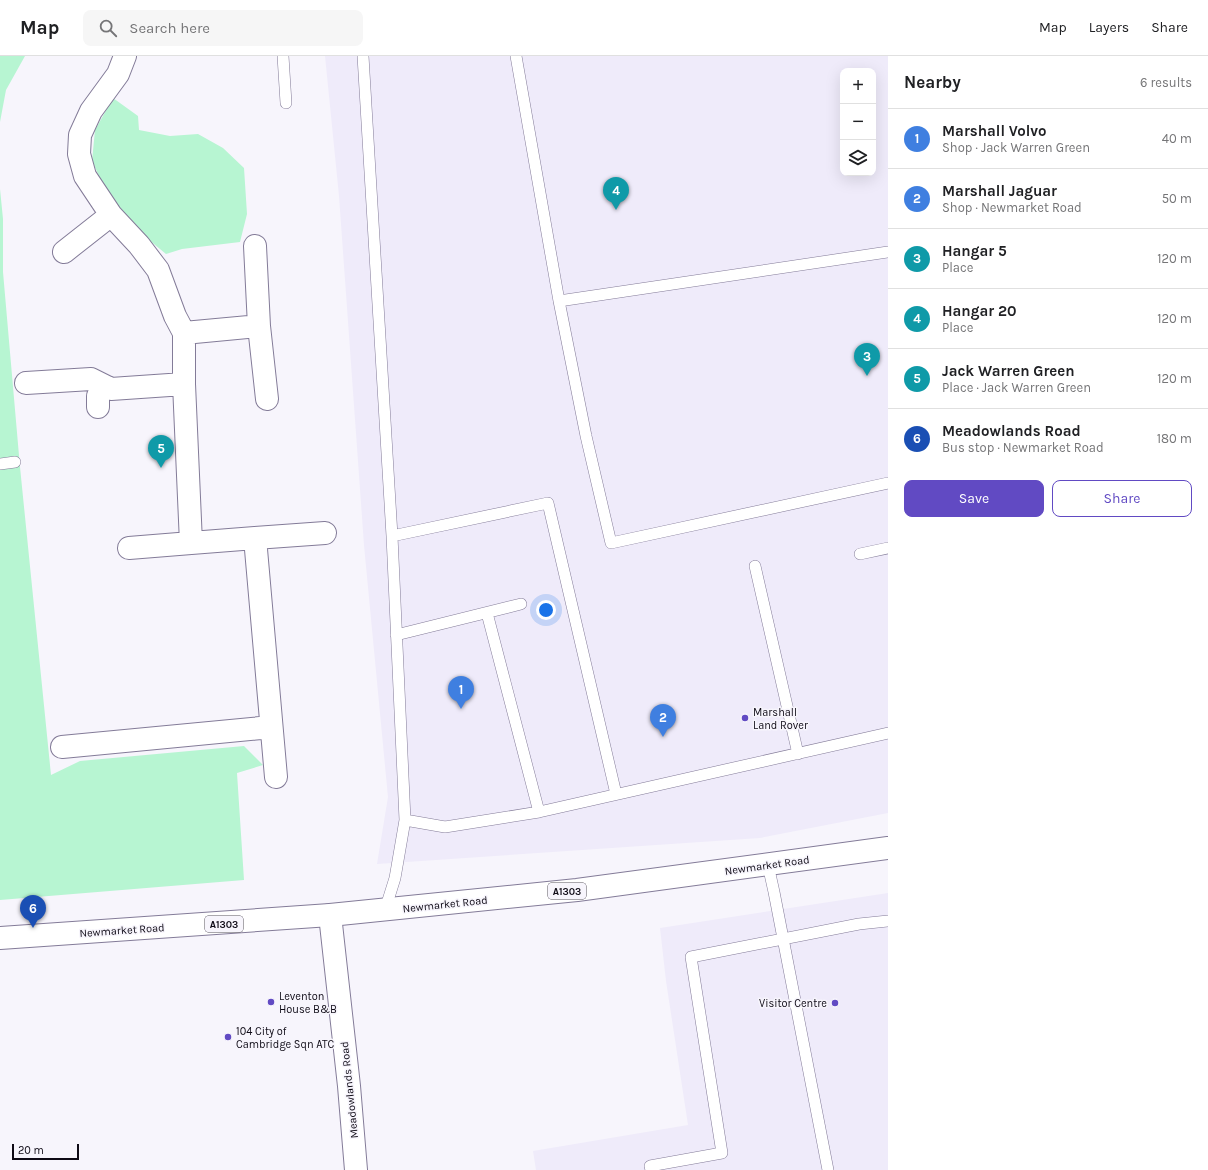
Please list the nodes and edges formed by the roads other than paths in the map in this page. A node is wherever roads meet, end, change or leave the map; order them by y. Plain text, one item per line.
1 (125, 56) edge
2 (283, 56) edge
3 (363, 56) edge
4 (516, 56) edge
5 (286, 103) dead end
6 (111, 215) junction
7 (255, 246) dead end
8 (64, 252) dead end
9 (888, 252) edge
10 (559, 301) junction
11 (259, 326) junction
12 (184, 333) junction
13 (26, 383) dead end
14 (184, 384) junction
15 (103, 385) junction
16 (267, 399) dead end
17 (98, 407) dead end
18 (15, 462) dead end
19 (0, 464) edge
20 (888, 483) edge
21 (325, 533) dead end
22 (392, 536) junction
23 (255, 538) junction
24 (191, 542) junction
25 (129, 548) dead end
26 (888, 548) edge
27 (860, 554) dead end
28 (755, 566) dead end
29 (521, 604) dead end
30 (487, 613) junction
31 (396, 635) junction
32 (271, 727) junction
33 (888, 733) edge
34 (62, 747) dead end
35 (798, 754) junction
36 (276, 777) dead end
37 (616, 794) junction
38 (539, 812) junction
39 (405, 820) junction
40 (888, 848) edge
41 (768, 865) junction
42 (385, 910) junction
43 (330, 915) junction
44 (888, 922) edge
45 (0, 938) edge
46 (783, 938) junction
47 (356, 1170) edge
48 (651, 1170) edge
49 (828, 1170) edge

1 - 6 street
2 - 5 lane
3 - 22 lane
4 - 10 lane
6 - 8 street
6 - 12 street
7 - 11 street
9 - 10 lane
10 - 20 lane
11 - 12 street
11 - 16 street
12 - 14 street
13 - 15 street
14 - 15 street
14 - 24 street
15 - 17 street
18 - 19 lane
21 - 23 street
22 - 31 lane
22 - 37 lane
23 - 24 street
23 - 32 street
24 - 25 street
26 - 27 lane
28 - 35 lane
29 - 30 lane
30 - 31 lane
30 - 38 lane
31 - 39 lane
32 - 34 street
32 - 36 street
33 - 35 lane
35 - 37 lane
37 - 38 lane
38 - 39 lane
39 - 42 lane
40 - 41 street, Newmarket Road / A1303
41 - 42 street, Newmarket Road / A1303
41 - 46 lane
42 - 43 street, Newmarket Road / A1303
43 - 45 street, Newmarket Road / A1303
43 - 47 street, Meadowlands Road
44 - 46 lane
46 - 48 lane
46 - 49 lane

